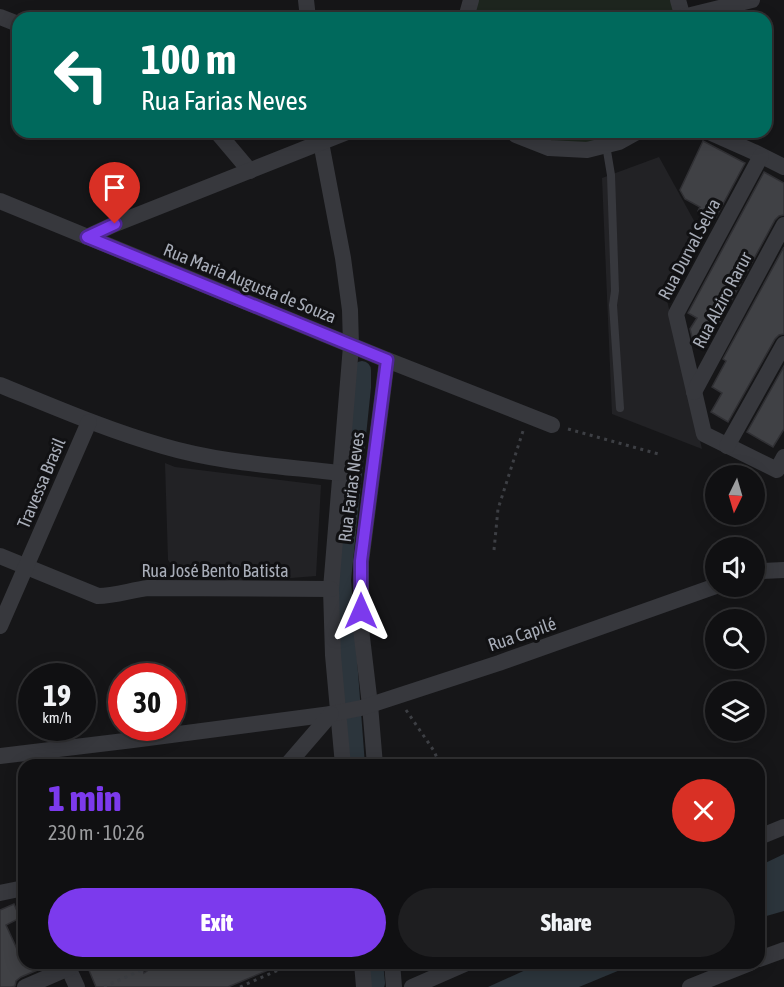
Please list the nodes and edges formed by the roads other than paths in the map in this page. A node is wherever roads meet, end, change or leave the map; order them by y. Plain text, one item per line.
1 (752, 0) edge
2 (706, 12) edge
3 (222, 138) edge
4 (317, 138) edge
5 (319, 138) edge
6 (524, 138) edge
7 (626, 138) edge
8 (722, 138) edge
9 (606, 146) junction
10 (761, 156) junction
11 (784, 167) edge
12 (250, 171) junction
13 (0, 201) edge
14 (784, 225) edge
15 (87, 237) junction
16 (784, 344) edge
17 (351, 346) junction
18 (387, 360) junction
19 (0, 385) edge
20 (694, 392) junction
21 (620, 408) dead end
22 (89, 422) junction
23 (552, 425) road end
24 (727, 446) junction
25 (784, 457) edge
26 (340, 472) junction
27 (0, 556) edge
28 (26, 567) junction
29 (784, 570) edge
30 (765, 571) edge
31 (331, 589) junction
32 (705, 590) edge
33 (0, 626) edge
34 (366, 706) junction
35 (337, 712) junction
36 (0, 756) edge
37 (293, 759) edge
38 (342, 759) edge
39 (374, 759) edge
40 (784, 827) edge
41 (765, 835) edge
42 (18, 889) edge
43 (0, 893) edge
44 (784, 950) edge
45 (765, 957) edge
46 (60, 969) edge
47 (70, 969) edge
48 (362, 969) edge
49 (392, 969) edge
50 (453, 969) edge
51 (737, 969) edge
52 (699, 986) edge
53 (25, 987) edge
54 (77, 987) edge
55 (364, 987) edge
56 (394, 987) edge
57 (411, 987) edge

1 - 2 street
3 - 12 street
4 - 12 street
5 - 17 street, Rua Farias Neves
6 - 9 street
7 - 9 street
8 - 10 street
9 - 21 lane
10 - 11 street
10 - 20 street, Rua Durval Selva
12 - 15 street
13 - 15 street, Rua Maria Augusta de Souza
14 - 20 street, Rua Alziro Rarur
15 - 17 street, Rua Maria Augusta de Souza
16 - 24 street
17 - 18 street
17 - 26 street, Rua Farias Neves
18 - 23 street
18 - 34 street, Rua Farias Neves
19 - 22 street
20 - 24 street, Rua Durval Selva
22 - 26 street
22 - 28 street, Travessa Brasil
24 - 25 street
26 - 31 street, Rua Farias Neves
27 - 28 street, Rua José Bento Batista
28 - 31 street, Rua José Bento Batista
28 - 33 street, Travessa Brasil
29 - 30 street
31 - 35 street, Rua Farias Neves
32 - 34 street, Rua Capilé
34 - 35 street, Rua Capilé
34 - 39 street, Rua Farias Neves
35 - 36 street, Rua Capilé
35 - 37 street
35 - 38 street, Rua Farias Neves
40 - 41 street
42 - 43 street
44 - 45 street
46 - 53 street
47 - 54 street
48 - 55 street
49 - 56 street
50 - 57 street
51 - 52 street

